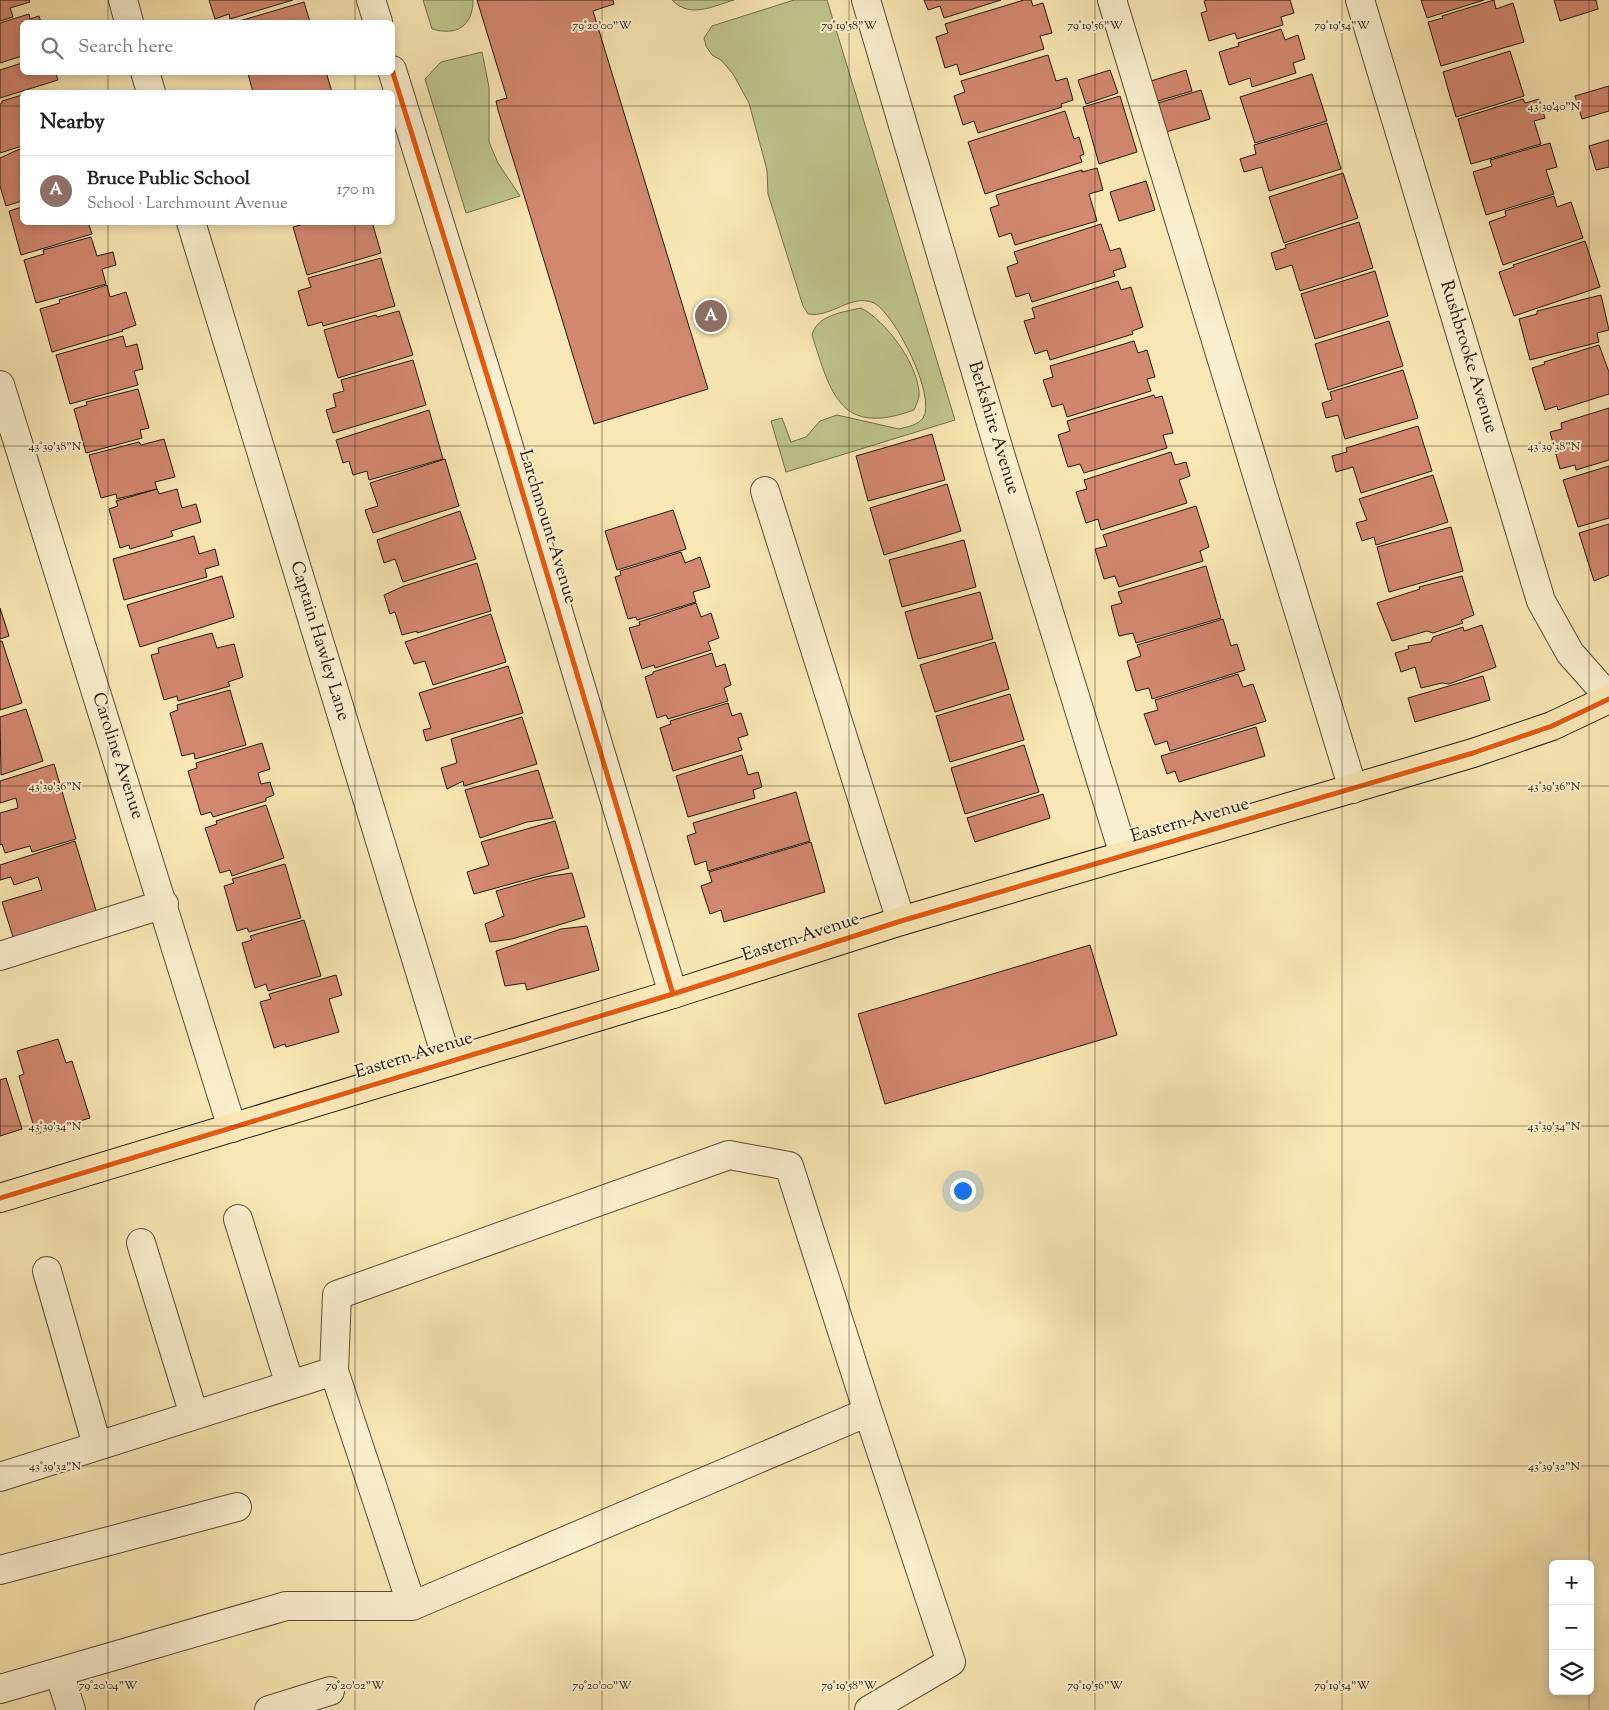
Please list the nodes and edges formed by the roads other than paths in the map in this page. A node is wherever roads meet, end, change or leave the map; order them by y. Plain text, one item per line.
1 (123, 0) edge
2 (371, 0) edge
3 (866, 0) edge
4 (1112, 0) edge
5 (1360, 0) edge
6 (129, 20) edge
7 (377, 20) edge
8 (146, 75) edge
9 (394, 75) edge
10 (150, 90) edge
11 (192, 225) edge
12 (0, 385) edge
13 (765, 491) dead end
14 (1609, 698) edge
15 (1353, 789) junction
16 (1124, 855) junction
17 (164, 904) junction
18 (901, 921) junction
19 (0, 956) edge
20 (672, 994) junction
21 (447, 1060) junction
22 (232, 1128) junction
23 (0, 1198) edge
24 (238, 1220) dead end
25 (141, 1243) dead end
26 (47, 1271) dead end
27 (334, 1371) junction
28 (290, 1385) junction
29 (868, 1412) junction
30 (194, 1415) junction
31 (97, 1445) junction
32 (1, 1474) edge
33 (237, 1506) dead end
34 (0, 1570) edge
35 (412, 1606) junction
36 (59, 1672) junction
37 (0, 1689) edge
38 (330, 1691) dead end
39 (72, 1710) edge
40 (269, 1710) edge
41 (869, 1710) edge

1 - 6 street
2 - 7 street
3 - 16 street, Berkshire Avenue
4 - 15 street
5 - 14 street, Rushbrooke Avenue
8 - 10 street
9 - 20 street, Larchmount Avenue
11 - 21 street, Captain Hawley Lane
12 - 17 street, Caroline Avenue
13 - 18 street
14 - 15 main road, Eastern Avenue
15 - 16 main road, Eastern Avenue
16 - 18 main road, Eastern Avenue
17 - 19 street
17 - 22 street, Caroline Avenue
18 - 20 main road, Eastern Avenue
20 - 21 main road, Eastern Avenue
21 - 22 main road, Eastern Avenue
22 - 23 main road, Eastern Avenue
24 - 28 street
25 - 30 street
26 - 31 street
27 - 28 street
27 - 29 street
27 - 35 street
28 - 30 street
29 - 35 street
29 - 41 street
30 - 31 street
31 - 32 street
33 - 34 street
35 - 36 street
36 - 37 street
36 - 39 street
38 - 40 street

